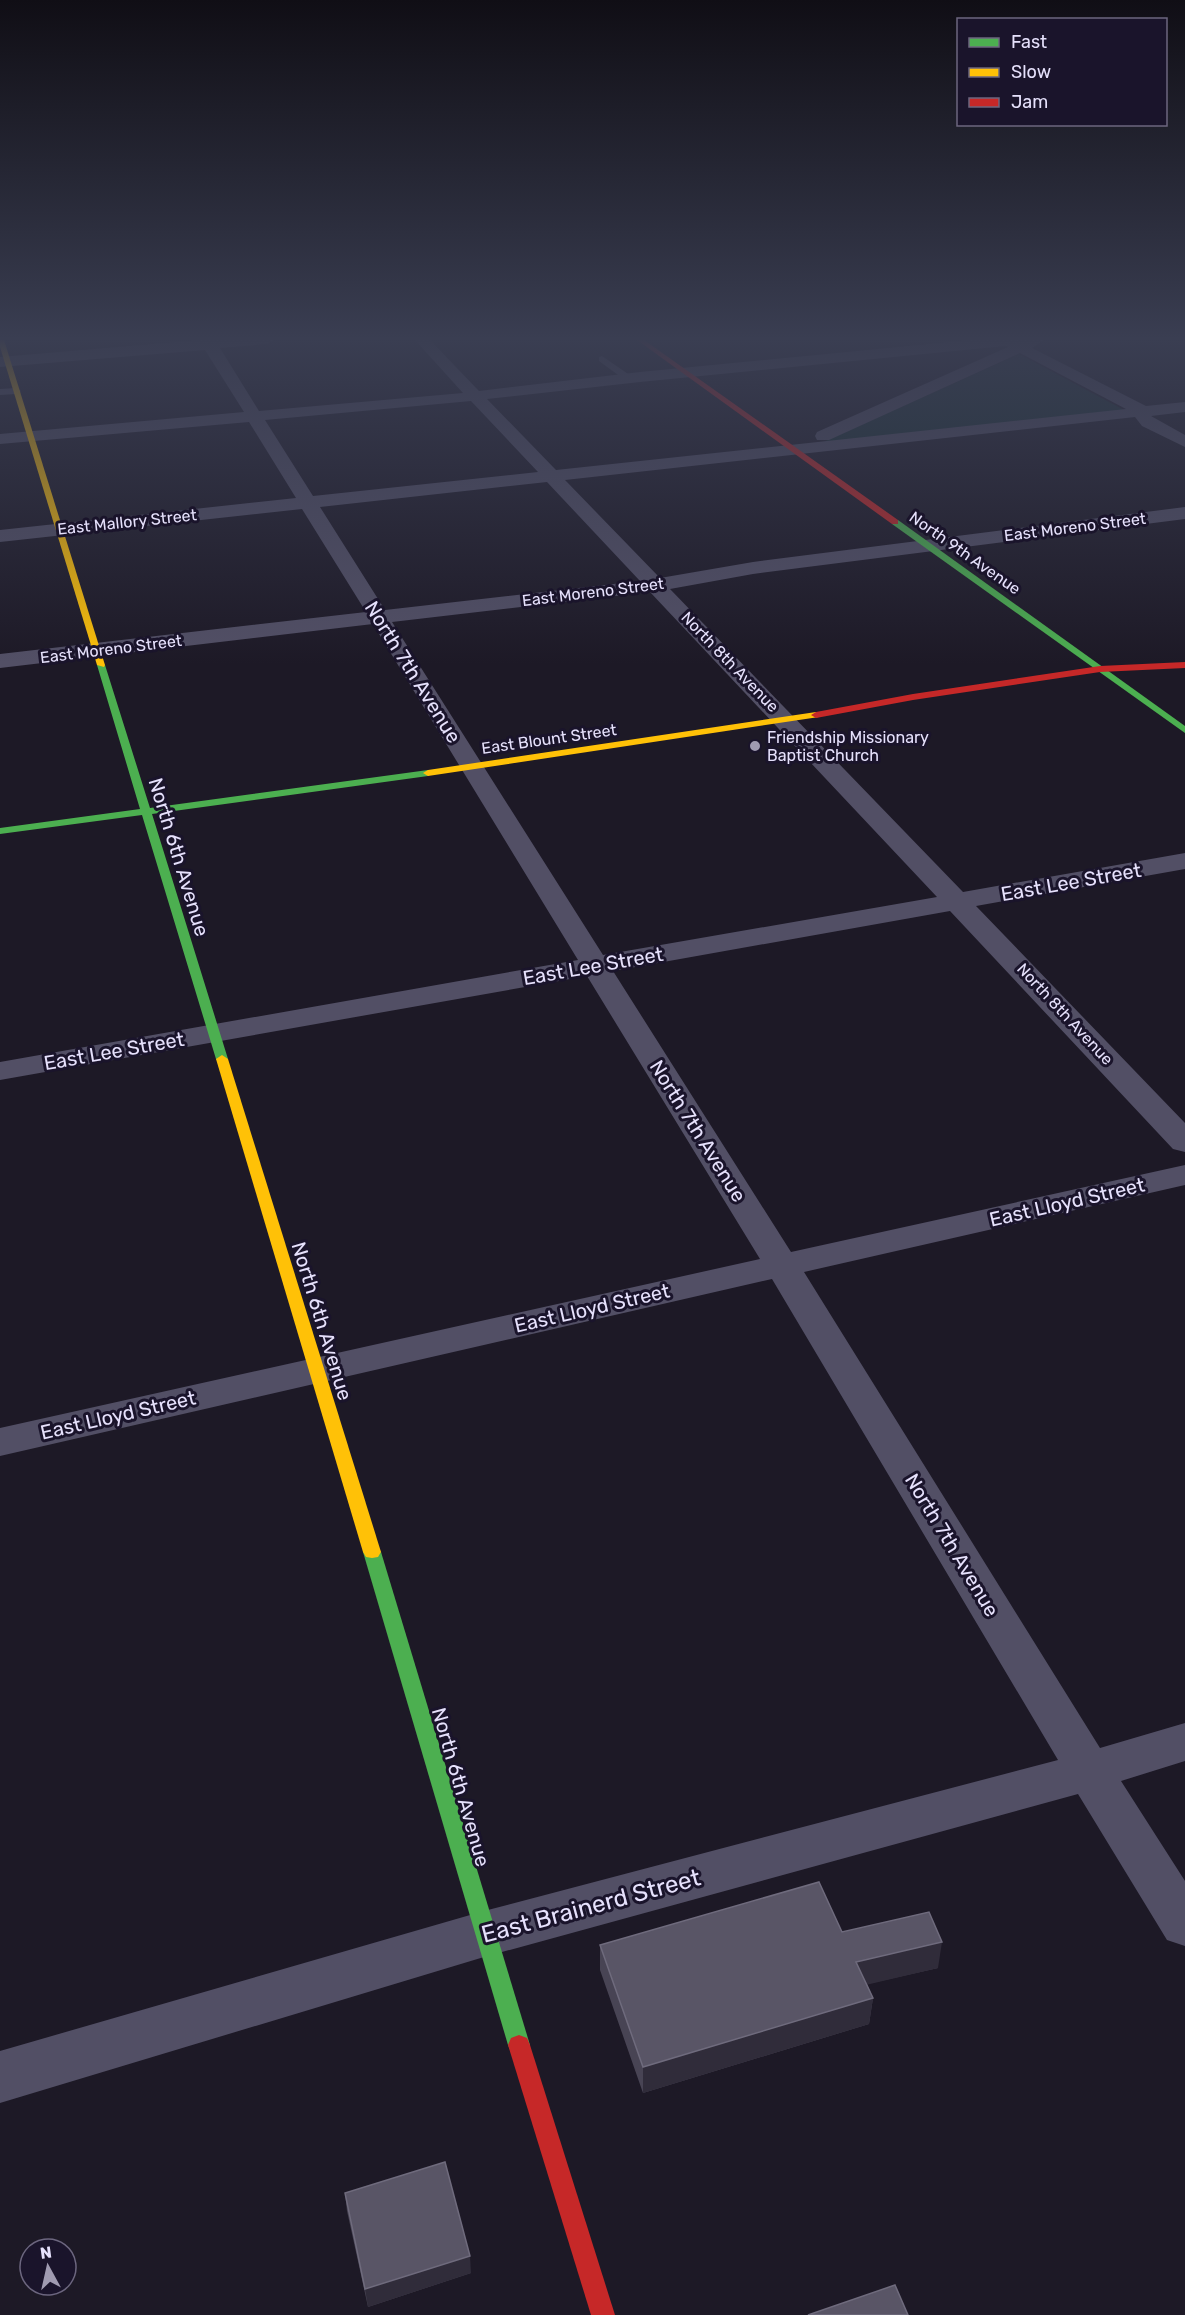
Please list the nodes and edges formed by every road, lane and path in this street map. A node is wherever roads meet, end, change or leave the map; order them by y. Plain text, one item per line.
1 (34, 448) edge
2 (273, 448) edge
3 (525, 448) edge
4 (803, 448) edge
5 (794, 449) junction
6 (551, 476) junction
7 (307, 502) junction
8 (1185, 513) edge
9 (58, 529) junction
10 (0, 536) edge
11 (925, 545) junction
12 (656, 585) junction
13 (380, 618) junction
14 (95, 650) junction
15 (1167, 651) dead end
16 (0, 661) edge
17 (1185, 665) edge
18 (1100, 669) junction
19 (786, 721) junction
20 (1185, 730) edge
21 (472, 767) junction
22 (145, 811) junction
23 (0, 831) edge
24 (1185, 861) edge
25 (958, 902) junction
26 (595, 966) junction
27 (213, 1034) junction
28 (0, 1071) edge
29 (1185, 1142) edge
30 (1185, 1175) edge
31 (782, 1266) junction
32 (318, 1370) junction
33 (0, 1442) edge
34 (1185, 1742) edge
35 (1089, 1771) junction
36 (1185, 1924) edge
37 (484, 1934) junction
38 (0, 2077) edge
39 (603, 2315) edge

1 - 9 street, North 6th Avenue
2 - 7 street, North 7th Avenue
3 - 6 street, North 8th Avenue
4 - 5 street, East Mallory Street
5 - 6 street, East Mallory Street
5 - 11 street, North 9th Avenue
6 - 7 street, East Mallory Street
6 - 12 street, North 8th Avenue
7 - 9 street, East Mallory Street
7 - 13 street, North 7th Avenue
8 - 11 street, East Moreno Street
9 - 10 street, East Mallory Street
9 - 14 street, North 6th Avenue
11 - 12 street, East Moreno Street
11 - 18 street, North 9th Avenue
12 - 13 street, East Moreno Street
12 - 19 street, North 8th Avenue
13 - 14 street, East Moreno Street
13 - 21 street, North 7th Avenue
14 - 16 street, East Moreno Street
14 - 22 street, North 6th Avenue
15 - 18 street, East Blount Street
17 - 18 street, East Blount Street
18 - 19 street, East Blount Street
18 - 20 street, North 9th Avenue
19 - 21 street, East Blount Street
19 - 25 street, North 8th Avenue
21 - 22 street, East Blount Street
21 - 26 street, North 7th Avenue
22 - 23 street, East Blount Street
22 - 27 street, North 6th Avenue
24 - 25 street, East Lee Street
25 - 26 street, East Lee Street
25 - 29 street, North 8th Avenue
26 - 27 street, East Lee Street
26 - 31 street, North 7th Avenue
27 - 28 street, East Lee Street
27 - 32 street, North 6th Avenue
30 - 31 street, East Lloyd Street
31 - 32 street, East Lloyd Street
31 - 35 street, North 7th Avenue
32 - 33 street, East Lloyd Street
32 - 37 street, North 6th Avenue
34 - 35 street, East Brainerd Street
35 - 36 street, North 7th Avenue
35 - 37 street, East Brainerd Street
37 - 38 street, East Brainerd Street
37 - 39 street, North 6th Avenue

